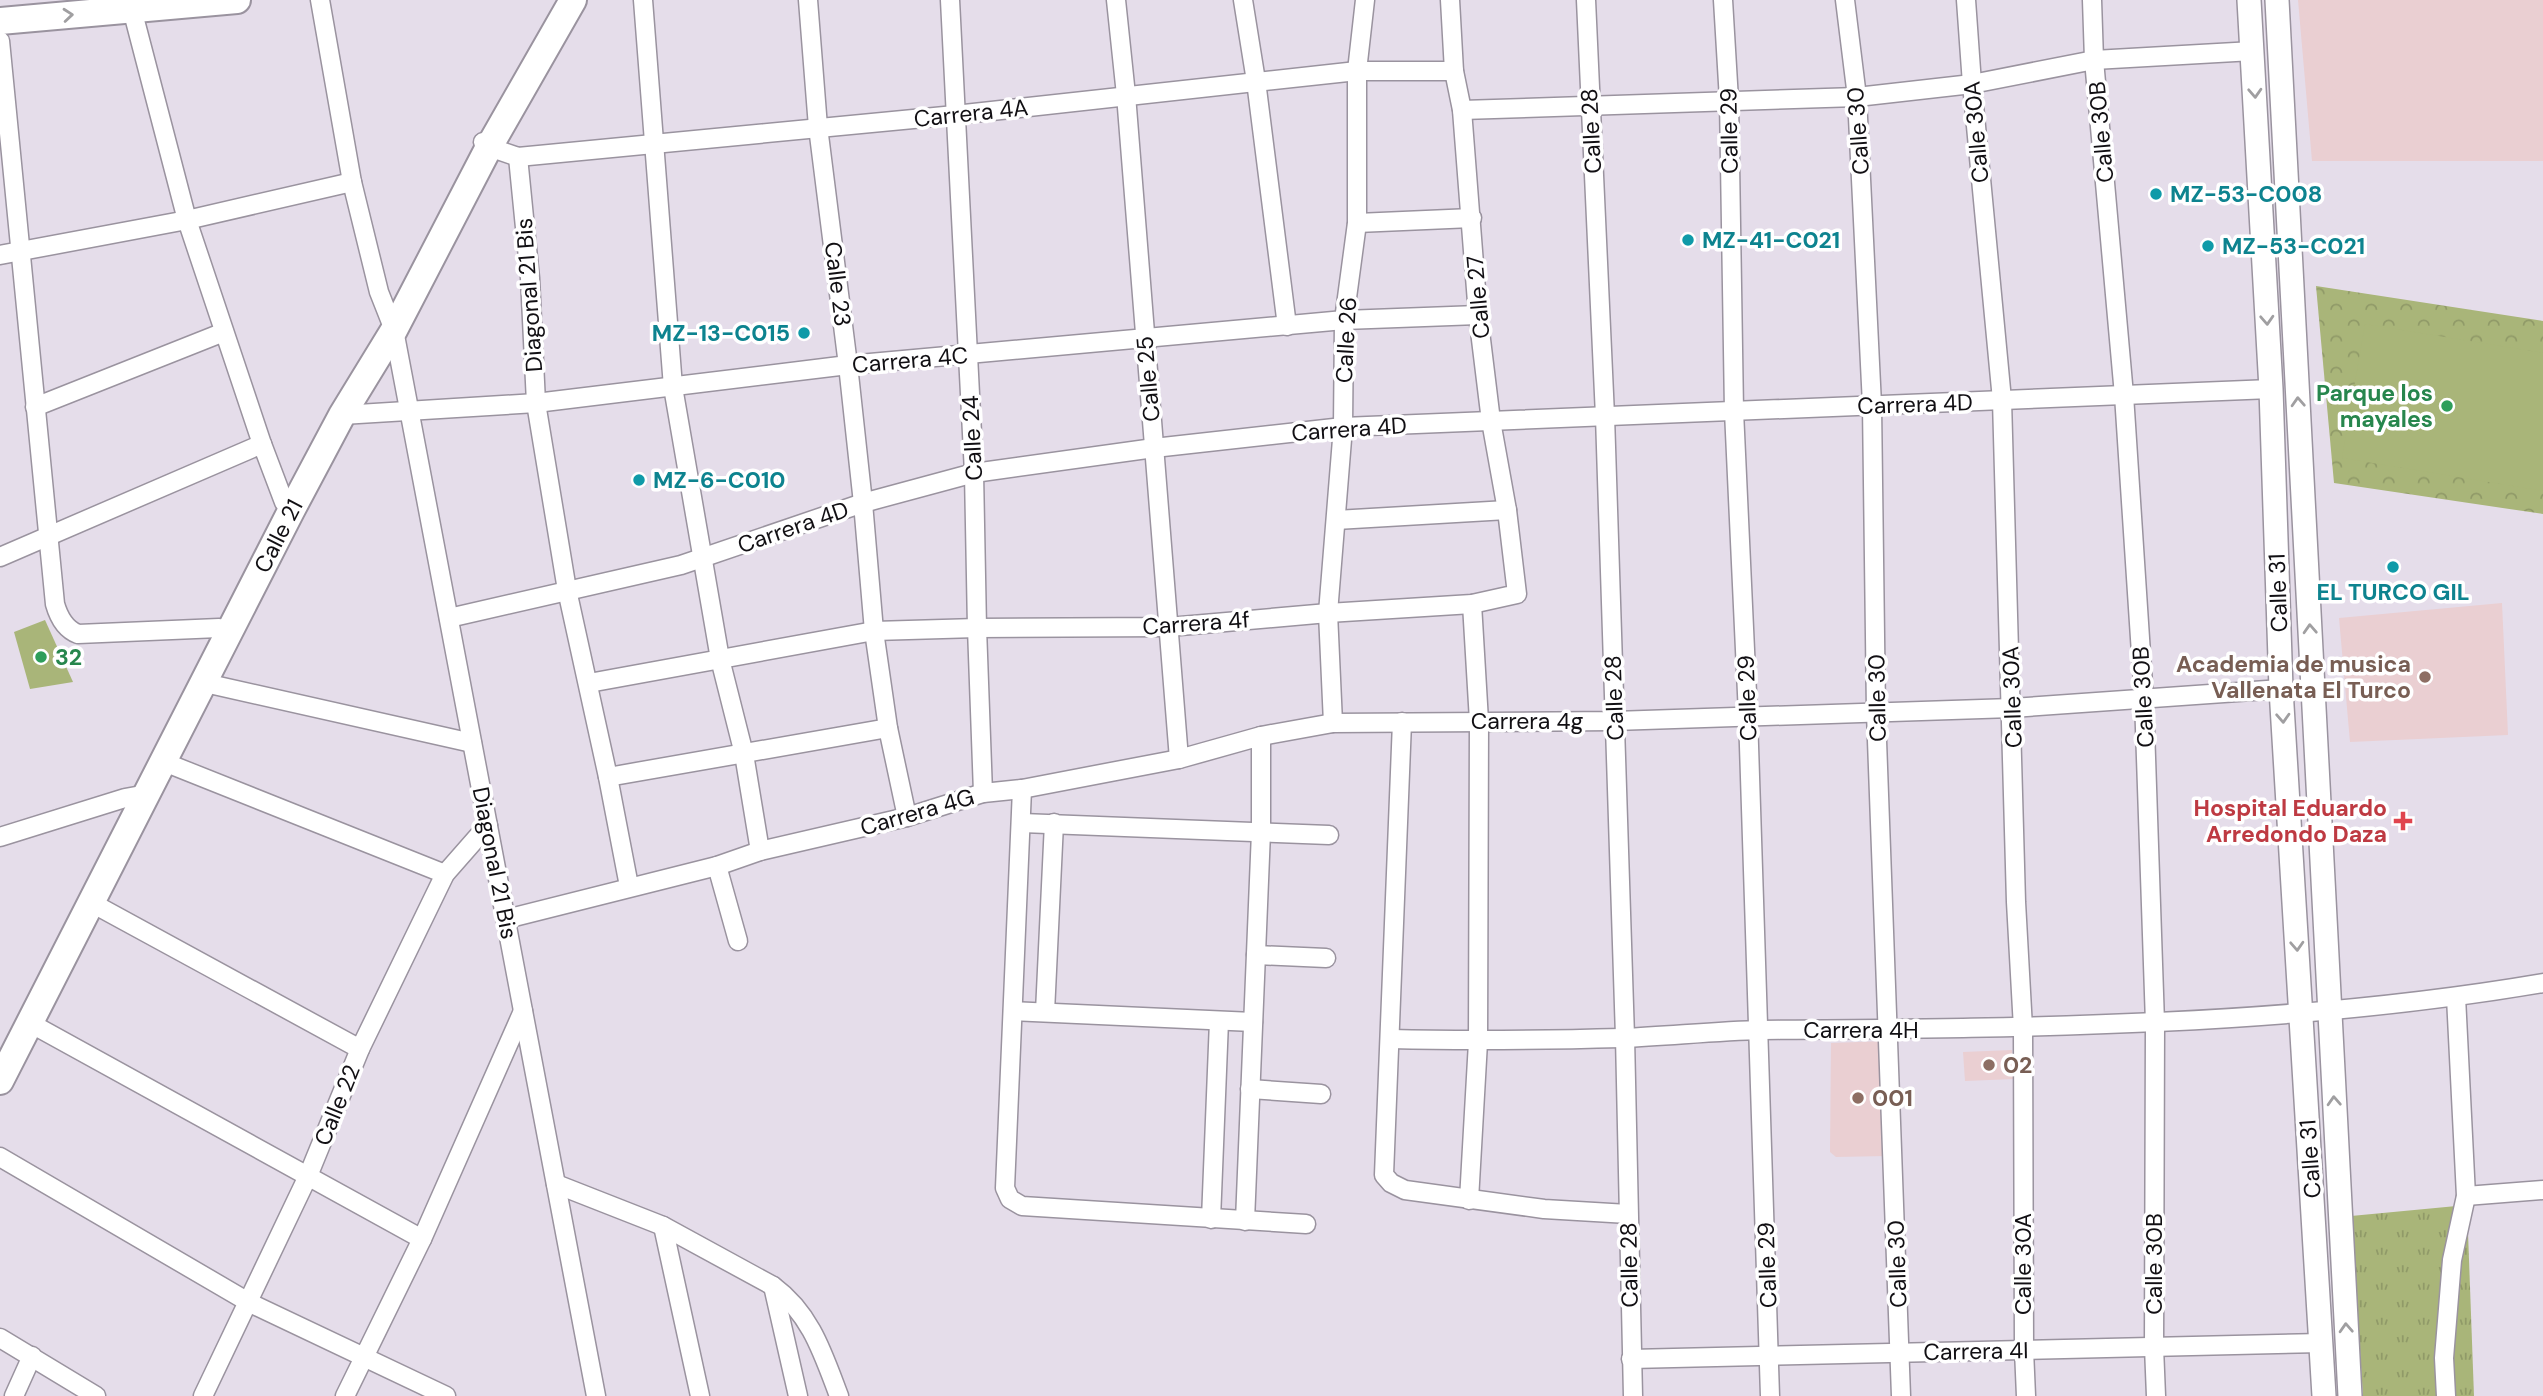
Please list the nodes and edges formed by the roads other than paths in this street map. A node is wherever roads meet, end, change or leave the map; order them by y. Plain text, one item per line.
1 (237, 0) edge
2 (320, 0) edge
3 (553, 0) edge
4 (573, 0) edge
5 (643, 0) edge
6 (808, 0) edge
7 (950, 0) edge
8 (1116, 0) edge
9 (1243, 0) edge
10 (1365, 0) edge
11 (1450, 0) edge
12 (1586, 0) edge
13 (1723, 0) edge
14 (1845, 0) edge
15 (1966, 0) edge
16 (2092, 0) edge
17 (2249, 0) edge
18 (2277, 0) edge
19 (132, 9) junction
20 (0, 21) edge
21 (0, 41) edge
22 (2253, 51) junction
23 (2094, 60) junction
24 (1357, 71) junction
25 (1454, 71) junction
26 (1256, 81) junction
27 (1972, 84) junction
28 (1126, 95) junction
29 (1857, 97) junction
30 (1729, 100) junction
31 (1589, 104) junction
32 (1462, 110) junction
33 (956, 115) junction
34 (818, 127) junction
35 (485, 144) junction
36 (653, 144) junction
37 (518, 157) junction
38 (352, 182) junction
39 (1472, 218) junction
40 (187, 220) junction
41 (1357, 223) junction
42 (21, 253) junction
43 (0, 255) edge
44 (1478, 315) junction
45 (1344, 320) junction
46 (390, 322) junction
47 (1287, 326) junction
48 (224, 332) junction
49 (1145, 338) junction
50 (968, 355) junction
51 (848, 365) junction
52 (673, 387) junction
53 (2271, 389) junction
54 (2124, 395) junction
55 (2002, 400) junction
56 (536, 402) junction
57 (1872, 405) junction
58 (35, 407) junction
59 (410, 410) junction
60 (1734, 411) junction
61 (342, 415) junction
62 (1605, 416) junction
63 (1491, 421) junction
64 (1343, 427) junction
65 (262, 444) junction
66 (1154, 448) junction
67 (974, 473) junction
68 (863, 503) junction
69 (287, 507) junction
70 (1507, 510) junction
71 (1336, 520) junction
72 (49, 534) junction
73 (0, 556) edge
74 (703, 558) junction
75 (567, 590) junction
76 (1517, 594) joint
77 (1472, 604) junction
78 (1328, 613) junction
79 (449, 618) junction
80 (1169, 627) junction
81 (219, 628) junction
82 (976, 628) junction
83 (874, 631) junction
84 (720, 659) junction
85 (205, 683) junction
86 (589, 683) junction
87 (2281, 688) junction
88 (2144, 699) junction
89 (2012, 708) junction
90 (1876, 713) junction
91 (1748, 715) junction
92 (1479, 721) junction
93 (1614, 721) junction
94 (1402, 722) junction
95 (1333, 723) junction
96 (888, 728) junction
97 (1261, 736) junction
98 (472, 743) junction
99 (744, 754) junction
100 (1179, 759) junction
101 (164, 762) junction
102 (608, 776) junction
103 (1022, 789) junction
104 (983, 793) junction
105 (136, 796) junction
106 (907, 817) junction
107 (1022, 822) junction
108 (1054, 823) junction
109 (488, 825) junction
110 (1261, 832) junction
111 (1329, 835) dead end
112 (0, 837) edge
113 (760, 851) junction
114 (717, 866) junction
115 (445, 874) junction
116 (629, 886) junction
117 (90, 902) junction
118 (506, 919) junction
119 (738, 941) dead end
120 (1256, 955) junction
121 (1326, 958) dead end
122 (2543, 982) edge
123 (2456, 998) junction
124 (523, 1010) junction
125 (2330, 1010) junction
126 (1013, 1011) junction
127 (1045, 1012) junction
128 (2301, 1012) junction
129 (1219, 1021) junction
130 (1253, 1022) junction
131 (30, 1023) junction
132 (2155, 1023) junction
133 (2023, 1028) junction
134 (1759, 1030) junction
135 (1889, 1031) junction
136 (1625, 1037) junction
137 (1391, 1039) junction
138 (1478, 1042) junction
139 (0, 1043) edge
140 (360, 1049) junction
141 (0, 1081) edge
142 (1250, 1089) junction
143 (1321, 1094) dead end
144 (0, 1157) edge
145 (308, 1177) junction
146 (556, 1184) junction
147 (2543, 1190) edge
148 (2466, 1196) junction
149 (1469, 1200) junction
150 (1628, 1214) junction
151 (1212, 1219) junction
152 (1245, 1221) junction
153 (1306, 1224) dead end
154 (663, 1226) junction
155 (422, 1239) junction
156 (774, 1286) junction
157 (250, 1303) junction
158 (0, 1338) edge
159 (2322, 1343) junction
160 (2154, 1347) junction
161 (2024, 1350) junction
162 (1900, 1353) junction
163 (32, 1356) junction
164 (1770, 1356) junction
165 (364, 1358) junction
166 (1631, 1359) junction
167 (14, 1396) edge
168 (96, 1396) edge
169 (203, 1396) edge
170 (345, 1396) edge
171 (446, 1396) edge
172 (596, 1396) edge
173 (699, 1396) edge
174 (798, 1396) edge
175 (839, 1396) edge
176 (1633, 1396) edge
177 (1770, 1396) edge
178 (1901, 1396) edge
179 (2026, 1396) edge
180 (2156, 1396) edge
181 (2324, 1396) edge
182 (2350, 1396) edge
183 (2446, 1396) edge

1 - 19 main road
2 - 38 street, Diagonal 21 Bis
3 - 35 main road, Calle 21
4 - 35 main road, Calle 21
5 - 36 street
6 - 34 street, Calle 23
7 - 33 street, Calle 24
8 - 28 street, Calle 25
9 - 26 street
10 - 24 street, Calle 26
11 - 25 street, Calle 27
12 - 31 street, Calle 28
13 - 30 street, Calle 29
14 - 29 street, Calle 30
15 - 27 street, Calle 30A
16 - 23 street, Calle 30B
17 - 22 street, Calle 31
125 -> 18 street, Calle 31
20 -> 19 main road
19 - 40 street
21 - 42 street
22 - 23 street
22 -> 53 street, Calle 31
23 - 27 street
23 - 54 street, Calle 30B
24 - 25 street, Carrera 4A
24 - 26 street, Carrera 4A
24 - 41 street, Calle 26
25 - 32 street, Calle 27
26 - 28 street, Carrera 4A
26 - 47 street
27 - 29 street
27 - 55 street, Calle 30A
28 - 33 street, Carrera 4A
28 - 49 street, Calle 25
29 - 30 street
29 - 57 street, Calle 30
30 - 31 street
30 - 60 street, Calle 29
31 - 32 street
31 - 62 street, Calle 28
32 - 39 street, Calle 27
33 - 34 street, Carrera 4A
33 - 50 street, Calle 24
34 - 36 street, Carrera 4A
34 - 51 street, Calle 23
35 - 37 street, Carrera 4A
35 - 46 main road, Calle 21
36 - 37 street, Carrera 4A
36 - 52 street
37 - 56 street, Diagonal 21 Bis
38 - 40 street
38 - 46 street, Diagonal 21 Bis
39 - 41 street
39 - 44 street, Calle 27
40 - 42 street
40 - 48 street
41 - 45 street, Calle 26
42 - 43 street
42 - 58 street
44 - 45 street, Carrera 4C
44 - 63 street, Calle 27
45 - 47 street, Carrera 4C
45 - 64 street, Calle 26
46 - 59 street, Diagonal 21 Bis
46 - 61 main road, Calle 21
46 - 69 main road, Calle 21
47 - 49 street, Carrera 4C
48 - 58 street
48 - 65 street
49 - 50 street, Carrera 4C
49 - 66 street, Calle 25
50 - 51 street, Carrera 4C
50 - 67 street, Calle 24
51 - 52 street, Carrera 4C
51 - 68 street, Calle 23
52 - 56 street, Carrera 4C
52 - 74 street
53 - 54 street, Carrera 4D
53 - 87 street, Calle 31
54 - 55 street, Carrera 4D
54 - 88 street, Calle 30B
55 - 57 street, Carrera 4D
55 - 89 street, Calle 30A
56 - 59 street, Carrera 4C
56 - 75 street, Diagonal 21 Bis
57 - 60 street, Carrera 4D
57 - 90 street, Calle 30
58 - 72 street
59 - 61 street, Carrera 4C
59 - 79 street, Diagonal 21 Bis
60 - 62 street, Carrera 4D
60 - 91 street, Calle 29
61 - 69 main road, Calle 21
62 - 63 street, Carrera 4D
62 - 93 street, Calle 28
63 - 64 street, Carrera 4D
63 - 70 street, Calle 27
64 - 66 street, Carrera 4D
64 - 71 street, Calle 26
65 - 69 street
65 - 72 street
66 - 67 street, Carrera 4D
66 - 80 street, Calle 25
67 - 68 street, Carrera 4D
67 - 82 street, Calle 24
68 - 74 street, Carrera 4D
68 - 83 street, Calle 23
69 - 81 main road, Calle 21
69 - 85 main road, Calle 21
70 - 71 street
70 - 76 street, Calle 27
71 - 78 street, Calle 26
72 - 73 street
72 - 81 street
74 - 75 street, Carrera 4D
74 - 84 street
75 - 79 street, Carrera 4D
75 - 86 street, Diagonal 21 Bis
76 - 77 street, Carrera 4f
77 - 78 street, Carrera 4f
77 - 92 street
78 - 80 street, Carrera 4f
78 - 95 street, Calle 26
79 - 98 street, Diagonal 21 Bis
80 - 82 street, Carrera 4f
80 - 100 street, Calle 25
81 - 105 main road, Calle 21
82 - 83 street, Carrera 4f
82 - 104 street, Calle 24
83 - 84 street, Carrera 4f
83 - 96 street, Calle 23
84 - 86 street, Carrera 4f
84 - 99 street
85 - 98 street
85 - 101 main road, Calle 21
86 - 102 street, Diagonal 21 Bis
87 - 88 street, Carrera 4g
87 -> 128 street, Calle 31
88 - 89 street, Carrera 4g
88 - 132 street, Calle 30B
89 - 90 street, Carrera 4g
89 - 133 street, Calle 30A
90 - 91 street, Carrera 4g
90 - 135 street, Calle 30
91 - 93 street, Carrera 4g
91 - 134 street, Calle 29
92 - 93 street, Carrera 4g
92 - 94 street, Carrera 4g
92 - 138 street
93 - 136 street, Calle 28
94 - 95 street, Carrera 4g
94 - 137 street
95 - 97 street, Carrera 4G
96 - 99 street
96 - 106 street, Calle 23
97 - 100 street, Carrera 4G
97 - 110 street
98 - 109 street, Diagonal 21 Bis
99 - 102 street
99 - 113 street
100 - 103 street, Carrera 4G
101 - 105 main road, Calle 21
101 - 115 street
102 - 116 street, Diagonal 21 Bis
103 - 104 street, Carrera 4G
103 - 107 street
104 - 106 street, Carrera 4G
105 - 112 street
105 - 117 main road, Calle 21
105 - 139 main road, Calle 21
106 - 113 street, Carrera 4G
107 - 108 street
107 - 126 street
108 - 110 street
108 - 127 street
109 - 115 street, Calle 22
109 - 118 street, Diagonal 21 Bis
110 - 111 street
110 - 120 street
113 - 114 street, Carrera 4G
114 - 116 street, Carrera 4G
114 - 119 street
115 - 140 street, Calle 22
116 - 118 street, Carrera 4G
117 - 131 main road, Calle 21
117 - 140 street
118 - 124 street, Diagonal 21 Bis
120 - 121 street
120 - 130 street
122 - 123 street, Carrera 4H
123 - 125 street, Carrera 4H
123 - 148 street
124 - 146 street, Diagonal 21 Bis
124 - 155 street
125 - 128 street, Carrera 4H
182 -> 125 street, Calle 31
126 - 127 street
126 - 151 street
127 - 129 street
128 - 132 street, Carrera 4H
128 - 159 street, Calle 31
129 - 130 street
129 - 151 street
130 - 142 street
131 - 141 main road, Calle 21
131 - 145 street
132 - 133 street, Carrera 4H
132 - 160 street, Calle 30B
133 - 135 street, Carrera 4H
133 - 161 street, Calle 30A
134 - 135 street, Carrera 4H
134 - 136 street, Carrera 4H
134 - 164 street, Calle 29
135 - 162 street, Calle 30
136 - 138 street, Carrera 4H
136 - 150 street, Calle 28
137 - 138 street, Carrera 4H
137 - 149 street
138 - 149 street
140 - 145 street, Calle 22
142 - 143 street
142 - 152 street
144 - 157 street
145 - 155 street
145 - 157 street, Calle 22
146 - 154 street
146 - 172 street, Diagonal 21 Bis
147 - 148 street
148 - 183 street
149 - 150 street
150 - 166 street, Calle 28
151 - 152 street
152 - 153 street
154 - 156 street
154 - 173 street
155 - 165 street
156 - 174 street
156 - 175 street
157 - 165 street
157 - 169 street, Calle 22
158 - 163 street
159 - 160 street, Carrera 4I
159 - 181 street, Calle 31
160 - 161 street, Carrera 4I
160 - 180 street, Calle 30B
161 - 162 street, Carrera 4I
161 - 179 street, Calle 30A
162 - 164 street, Carrera 4I
162 - 178 street, Calle 30
163 - 167 street
163 - 168 street
164 - 166 street, Carrera 4I
164 - 177 street, Calle 29
165 - 170 street
165 - 171 street
166 - 176 street, Calle 28

